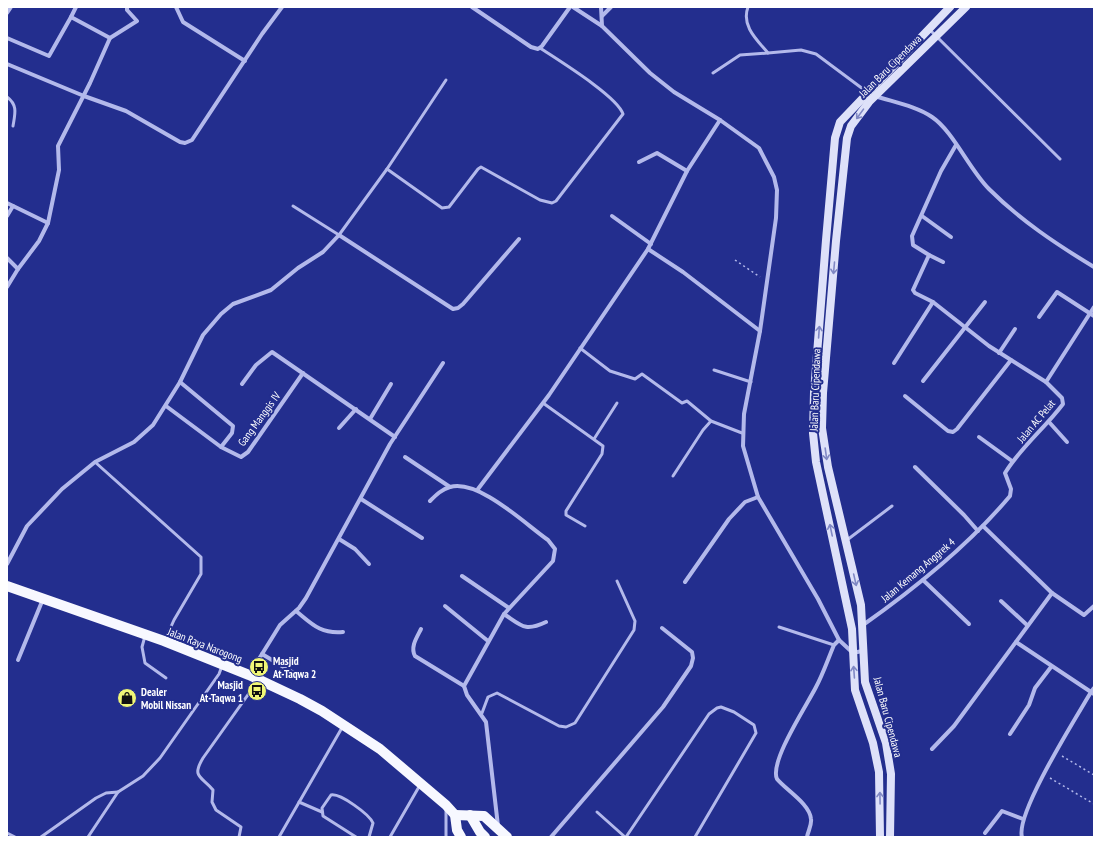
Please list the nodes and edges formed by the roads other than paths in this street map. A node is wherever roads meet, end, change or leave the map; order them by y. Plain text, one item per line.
1 (11, 7) edge
2 (76, 7) edge
3 (127, 7) edge
4 (176, 7) edge
5 (282, 7) edge
6 (472, 7) edge
7 (572, 7) edge
8 (601, 7) edge
9 (611, 7) edge
10 (748, 7) edge
11 (950, 7) edge
12 (966, 7) edge
13 (7, 13) edge
14 (602, 16) junction
15 (71, 17) junction
16 (602, 26) junction
17 (928, 29) junction
18 (936, 37) junction
19 (7, 38) edge
20 (110, 38) junction
21 (540, 48) junction
22 (768, 53) junction
23 (245, 61) junction
24 (7, 64) edge
25 (713, 73) dead end
26 (446, 80) dead end
27 (871, 94) junction
28 (84, 96) junction
29 (7, 97) edge
30 (720, 120) junction
31 (13, 126) dead end
32 (956, 144) junction
33 (1060, 159) dead end
34 (638, 162) dead end
35 (387, 169) junction
36 (688, 171) junction
37 (7, 203) edge
38 (13, 206) junction
39 (293, 206) dead end
40 (7, 216) edge
41 (612, 216) dead end
42 (922, 216) junction
43 (48, 223) junction
44 (339, 235) junction
45 (950, 237) dead end
46 (519, 239) dead end
47 (826, 240) junction
48 (836, 241) junction
49 (651, 244) junction
50 (648, 249) junction
51 (929, 255) junction
52 (7, 258) edge
53 (943, 262) dead end
54 (1094, 267) edge
55 (18, 269) junction
56 (7, 287) edge
57 (933, 302) junction
58 (985, 302) dead end
59 (1094, 307) edge
60 (1092, 315) edge
61 (1039, 317) dead end
62 (965, 326) junction
63 (1015, 329) dead end
64 (760, 331) junction
65 (580, 348) junction
66 (999, 353) junction
67 (1011, 360) junction
68 (443, 363) dead end
69 (894, 363) dead end
70 (714, 370) dead end
71 (303, 373) junction
72 (923, 381) dead end
73 (180, 382) junction
74 (751, 382) junction
75 (1046, 382) junction
76 (242, 384) dead end
77 (391, 384) dead end
78 (814, 392) junction
79 (823, 393) junction
80 (905, 396) dead end
81 (543, 403) junction
82 (617, 403) dead end
83 (166, 406) junction
84 (356, 409) junction
85 (370, 419) junction
86 (711, 421) junction
87 (1049, 422) junction
88 (339, 428) dead end
89 (742, 434) junction
90 (395, 437) junction
91 (978, 437) dead end
92 (594, 440) junction
93 (1067, 442) dead end
94 (221, 447) junction
95 (405, 457) dead end
96 (1012, 461) junction
97 (95, 462) junction
98 (915, 467) dead end
99 (673, 476) dead end
100 (450, 487) junction
101 (478, 490) junction
102 (758, 497) junction
103 (361, 499) junction
104 (430, 501) dead end
105 (892, 506) dead end
106 (585, 526) dead end
107 (983, 526) junction
108 (978, 531) junction
109 (422, 538) dead end
110 (339, 539) junction
111 (846, 540) junction
112 (7, 564) edge
113 (369, 564) dead end
114 (462, 576) dead end
115 (923, 580) junction
116 (617, 581) dead end
117 (685, 582) dead end
118 (8, 589) edge
119 (1052, 593) junction
120 (44, 599) junction
121 (1001, 601) dead end
122 (445, 606) dead end
123 (1094, 606) edge
124 (509, 608) junction
125 (296, 611) junction
126 (504, 614) junction
127 (546, 622) dead end
128 (969, 624) dead end
129 (862, 625) junction
130 (1027, 625) junction
131 (779, 627) dead end
132 (662, 628) dead end
133 (421, 629) dead end
134 (343, 632) dead end
135 (145, 635) junction
136 (488, 640) junction
137 (839, 640) junction
138 (164, 642) junction
139 (1016, 642) junction
140 (834, 645) junction
141 (862, 651) junction
142 (853, 653) junction
143 (262, 654) junction
144 (18, 660) dead end
145 (222, 665) junction
146 (1051, 667) junction
147 (249, 675) junction
148 (166, 678) dead end
149 (302, 678) dead end
150 (259, 680) junction
151 (464, 686) junction
152 (1094, 688) edge
153 (1092, 693) edge
154 (482, 713) junction
155 (344, 725) junction
156 (1010, 734) dead end
157 (932, 749) dead end
158 (421, 783) junction
159 (118, 792) junction
160 (299, 802) junction
161 (446, 805) junction
162 (322, 812) junction
163 (597, 812) dead end
164 (455, 815) junction
165 (470, 815) junction
166 (1023, 819) junction
167 (498, 829) junction
168 (7, 833) edge
169 (984, 833) dead end
170 (459, 834) edge
171 (15, 837) edge
172 (42, 837) edge
173 (88, 837) edge
174 (239, 837) edge
175 (279, 837) edge
176 (356, 837) edge
177 (369, 837) edge
178 (390, 837) edge
179 (446, 837) edge
180 (467, 837) edge
181 (485, 837) edge
182 (507, 837) edge
183 (551, 837) edge
184 (626, 837) edge
185 (695, 837) edge
186 (806, 837) edge
187 (880, 837) edge
188 (890, 837) edge
189 (1022, 837) edge

1 - 13 street
2 - 15 street
3 - 20 street
4 - 23 street
5 - 23 street
6 - 21 street
7 - 16 street
7 - 21 street
8 - 14 street
9 - 14 street
10 - 22 lane
11 - 17 main road, Jalan Baru Cipendawa
12 - 18 main road, Jalan Baru Cipendawa
14 - 16 street
15 - 19 street
15 - 20 street
16 - 30 street
17 - 18 lane
17 - 27 main road, Jalan Baru Cipendawa
18 - 27 main road, Jalan Baru Cipendawa
18 - 33 lane
20 - 28 street
21 - 35 lane
22 - 25 lane
22 - 27 lane
23 - 28 street
24 - 28 street
26 - 35 lane
27 - 32 street
27 - 47 main road, Jalan Baru Cipendawa
27 -> 48 main road, Jalan Baru Cipendawa
28 - 43 street
29 - 31 lane
30 - 36 street
30 - 64 street
32 - 42 street
32 - 54 street
34 - 36 street
35 - 44 lane
36 - 49 street
37 - 38 street
38 - 40 street
38 - 43 street
39 - 44 lane
41 - 49 street
42 - 45 street
42 - 51 street
43 - 55 street
44 - 46 street
44 - 73 street
47 - 48 main road
78 -> 47 main road, Jalan Baru Cipendawa
48 -> 79 main road, Jalan Baru Cipendawa
49 - 50 street
50 - 64 street
50 - 65 street
51 - 53 street
51 - 57 street
52 - 55 street
55 - 56 street
57 - 62 street
57 - 69 street
58 - 62 street
59 - 60 street, Jalan AC Pelat
60 - 61 street
60 - 75 street, Jalan AC Pelat
62 - 66 street
62 - 72 street
63 - 66 street
64 - 74 street
65 - 81 street
65 - 86 lane
66 - 67 street
67 - 75 street
67 - 80 street
68 - 90 street
70 - 74 lane
71 - 76 street
71 - 84 street
71 - 94 street, Gang Manggis IV
73 - 83 street
73 - 94 street, Gang Manggis IV
74 - 89 street
75 - 87 street, Jalan AC Pelat
77 - 85 street
78 - 79 main road
142 -> 78 main road, Jalan Baru Cipendawa
79 -> 111 main road, Jalan Baru Cipendawa
81 - 92 lane
81 - 101 street
82 - 92 lane
83 - 94 street, Gang Manggis IV
83 - 97 street
84 - 85 street
84 - 88 street
85 - 90 street
86 - 89 lane
86 - 99 lane
87 - 93 street
87 - 96 street, Jalan AC Pelat
89 - 102 street
90 - 103 street
91 - 96 street
92 - 106 lane
95 - 100 street
96 - 107 street, Jalan AC Pelat
97 - 112 street
97 - 138 lane
98 - 108 street
100 - 101 street
100 - 104 street
101 - 124 street
102 - 117 street
102 - 137 street
103 - 109 street
103 - 110 street
105 - 111 lane
107 - 108 street, Jalan Kemang Anggrek 4
107 - 119 street
108 - 115 street, Jalan Kemang Anggrek 4
110 - 113 street
110 - 125 street
111 -> 129 main road, Jalan Baru Cipendawa
114 - 124 street
115 - 128 street
115 - 129 street, Jalan Kemang Anggrek 4
116 - 154 lane
118 - 120 main road, Jalan Raya Narogong
119 - 123 street
119 - 130 street
120 - 135 main road, Jalan Raya Narogong
120 - 144 street
121 - 130 street
122 - 136 street
124 - 126 street
125 - 134 street
125 - 143 street
126 - 127 street
126 - 136 street
129 - 141 main road, Jalan Baru Cipendawa
130 - 139 street
131 - 140 lane
132 - 183 street
133 - 151 street
135 - 138 main road, Jalan Raya Narogong
135 - 148 lane
136 - 151 street
137 - 140 street
137 - 142 street
138 - 145 main road, Jalan Raya Narogong
139 - 146 street
139 - 157 street
140 - 186 street
141 - 142 street
141 - 188 main road, Jalan Baru Cipendawa
187 -> 142 main road, Jalan Baru Cipendawa
143 - 147 street
143 - 149 street
145 - 147 main road, Jalan Raya Narogong
145 - 159 lane
146 - 153 street
146 - 156 street
147 - 150 main road, Jalan Raya Narogong
150 - 155 main road, Jalan Raya Narogong
150 - 174 lane
151 - 154 street
152 - 153 street
153 - 166 street
154 - 167 street
155 - 158 main road, Jalan Raya Narogong
155 - 160 lane
158 - 161 main road, Jalan Raya Narogong
158 - 178 lane
159 - 172 lane
159 - 173 lane
160 - 162 lane
160 - 175 lane
161 - 164 main road, Jalan Raya Narogong
161 - 179 lane
162 - 176 lane
162 - 177 lane
163 - 184 lane
164 - 165 main road
164 - 170 main road
165 - 167 main road
165 - 181 main road
166 - 169 street
166 - 189 street
167 - 182 main road
168 - 171 lane
170 - 180 main road
184 - 185 lane

